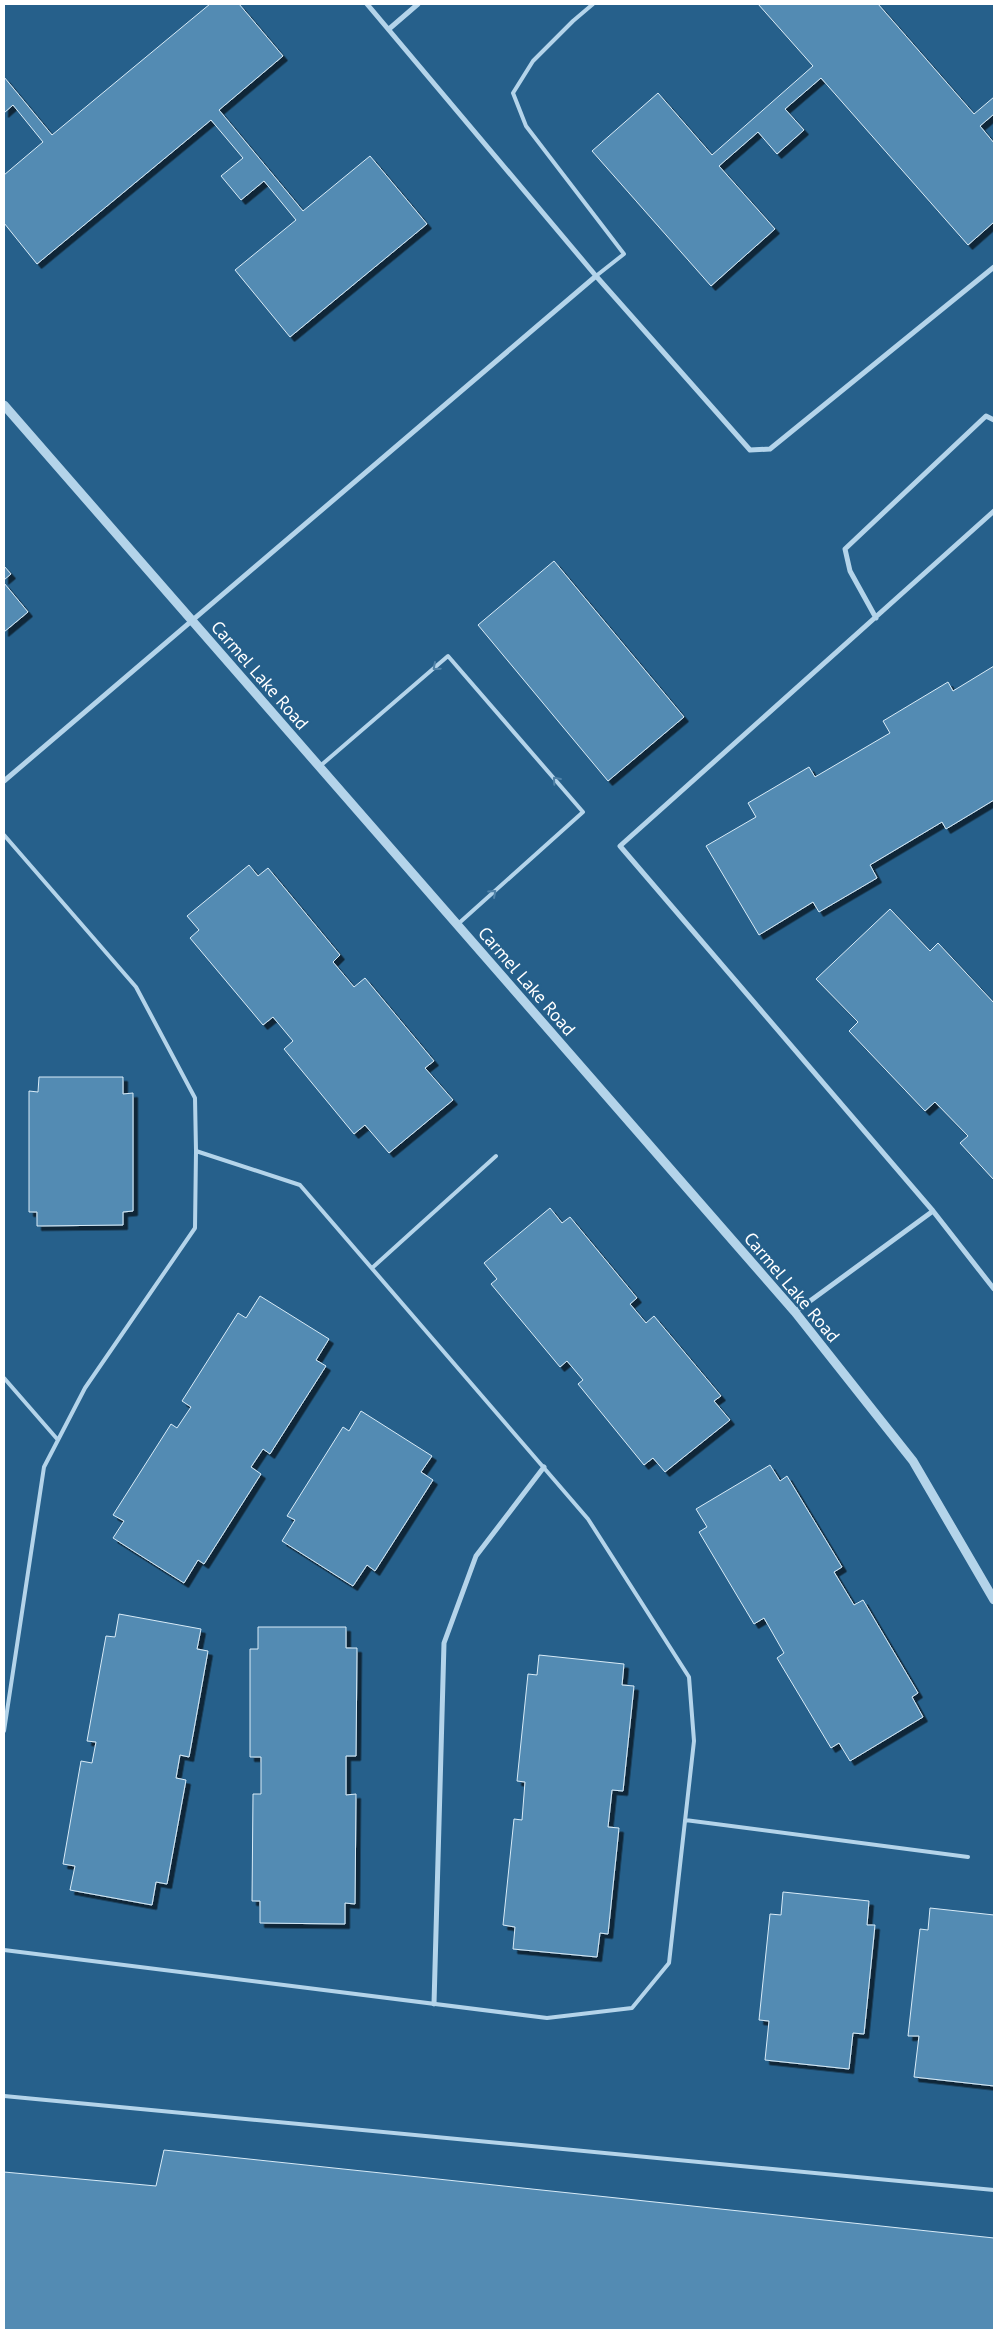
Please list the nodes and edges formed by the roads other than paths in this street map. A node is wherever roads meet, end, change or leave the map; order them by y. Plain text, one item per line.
1 (367, 4) edge
2 (418, 4) edge
3 (593, 4) edge
4 (389, 29) junction
5 (994, 267) edge
6 (596, 276) junction
7 (4, 405) edge
8 (994, 420) edge
9 (994, 511) edge
10 (876, 618) junction
11 (190, 620) junction
12 (319, 767) junction
13 (4, 781) edge
14 (4, 835) edge
15 (456, 925) junction
16 (196, 1151) junction
17 (496, 1156) dead end
18 (933, 1211) junction
19 (372, 1268) junction
20 (994, 1289) edge
21 (795, 1312) junction
22 (4, 1378) edge
23 (58, 1440) junction
24 (544, 1468) junction
25 (994, 1600) edge
26 (4, 1731) edge
27 (685, 1820) junction
28 (968, 1857) dead end
29 (4, 1950) edge
30 (434, 2004) junction
31 (4, 2096) edge
32 (994, 2190) edge

1 - 4 street
2 - 4 street
3 - 6 lane
4 - 6 street
5 - 6 street
6 - 11 street
7 - 11 street, Carmel Lake Road
8 - 10 street
9 - 10 street
10 - 18 street
11 - 12 street, Carmel Lake Road
11 - 13 street
12 - 15 street, Carmel Lake Road
15 -> 12 lane
14 - 16 lane
15 - 21 street, Carmel Lake Road
16 - 19 lane
16 - 23 lane
17 - 19 lane
18 - 20 street
18 - 21 street
19 - 24 lane
21 - 25 street, Carmel Lake Road
22 - 23 lane
23 - 26 lane
24 - 27 lane
24 - 30 street
27 - 28 lane
27 - 30 lane
29 - 30 lane
31 - 32 lane

